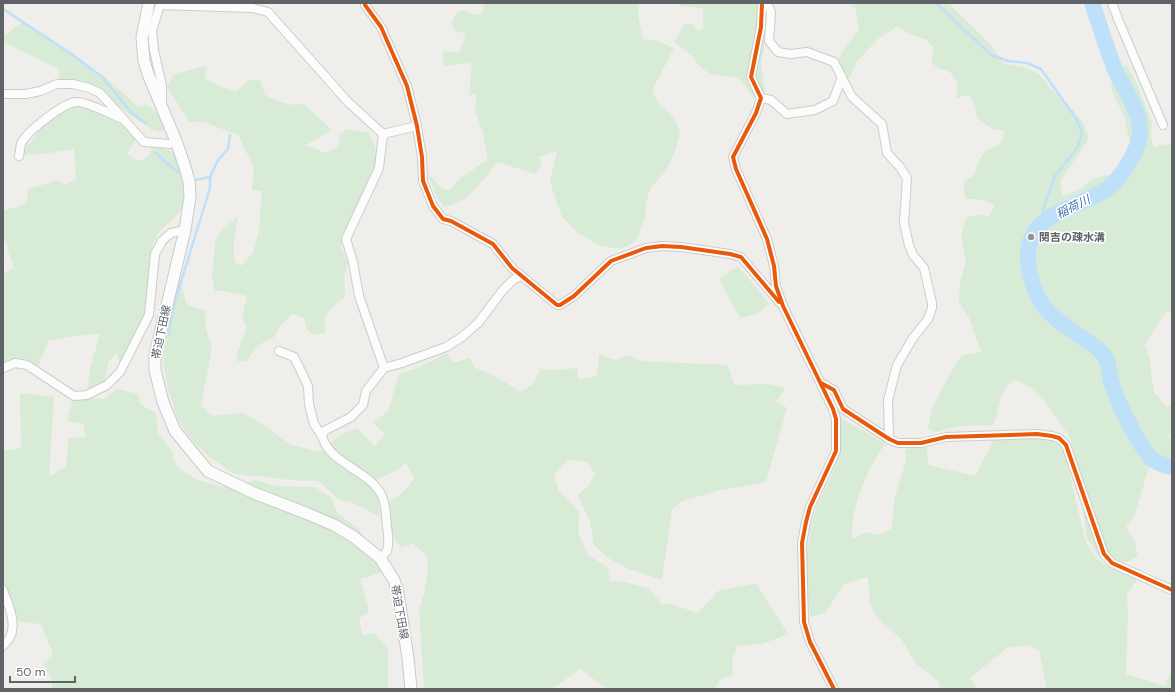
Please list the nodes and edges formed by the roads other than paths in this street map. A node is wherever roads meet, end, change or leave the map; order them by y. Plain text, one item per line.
1 (149, 3) edge
2 (365, 3) edge
3 (762, 3) edge
4 (767, 3) edge
5 (1112, 3) edge
6 (842, 77) junction
7 (3, 94) edge
8 (761, 98) junction
9 (162, 107) junction
10 (123, 119) junction
11 (1163, 125) dead end
12 (417, 126) junction
13 (383, 134) junction
14 (176, 141) junction
15 (19, 156) dead end
16 (185, 230) junction
17 (522, 276) junction
18 (783, 306) junction
19 (279, 351) dead end
20 (3, 368) edge
21 (384, 368) junction
22 (821, 383) junction
23 (322, 436) junction
24 (889, 439) junction
25 (380, 558) junction
26 (3, 590) edge
27 (1172, 590) edge
28 (3, 646) edge
29 (411, 689) edge
30 (834, 689) edge

1 - 9 main road, 帯迫下田線
2 - 12 street
3 - 8 street
4 - 6 street
5 - 11 street
6 - 8 street
6 - 24 street
7 - 10 street
8 - 18 street
9 - 13 street
9 - 14 main road, 帯迫下田線
10 - 14 street
10 - 15 street
12 - 13 street
12 - 17 street
13 - 21 street
14 - 16 main road, 帯迫下田線
16 - 20 street
16 - 25 main road, 帯迫下田線
17 - 18 street
17 - 21 street
18 - 22 street
19 - 23 street
21 - 23 street
22 - 24 street
22 - 30 street
23 - 25 street
24 - 27 street
25 - 29 main road, 帯迫下田線
26 - 28 street

